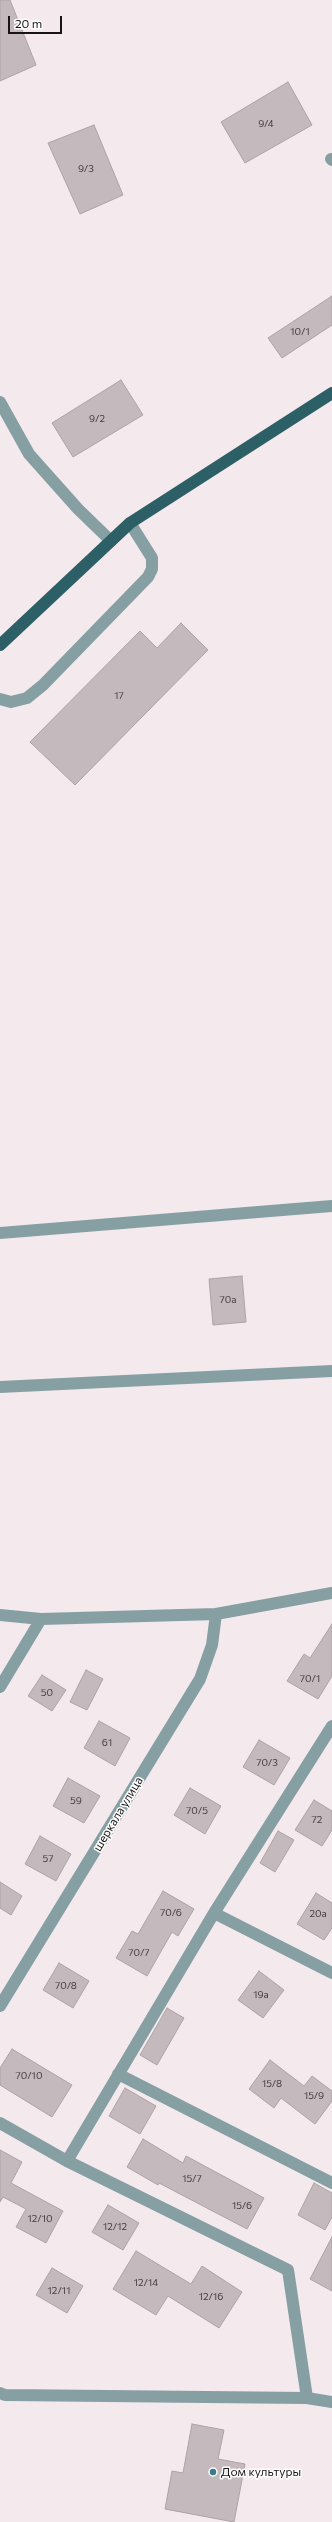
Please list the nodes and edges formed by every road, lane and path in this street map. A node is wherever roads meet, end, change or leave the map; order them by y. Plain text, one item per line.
1 (332, 393) edge
2 (0, 402) edge
3 (130, 523) junction
4 (111, 541) junction
5 (0, 645) edge
6 (0, 699) edge
7 (332, 1206) edge
8 (0, 1233) edge
9 (332, 1371) edge
10 (0, 1387) edge
11 (332, 1593) edge
12 (216, 1614) junction
13 (0, 1615) edge
14 (41, 1619) junction
15 (0, 1687) edge
16 (332, 1726) edge
17 (327, 1743) edge
18 (214, 1913) junction
19 (332, 1974) edge
20 (0, 2006) edge
21 (118, 2074) junction
22 (0, 2122) edge
23 (67, 2161) junction
24 (332, 2183) edge
25 (0, 2393) edge
26 (307, 2398) junction
27 (332, 2402) edge

1 - 3 main road
2 - 4 street
3 - 4 main road
3 - 6 street
4 - 5 main road
7 - 8 street
9 - 10 street
11 - 12 street
12 - 14 street
12 - 20 street, шеркала улица
13 - 14 street
14 - 15 street
16 - 17 street
17 - 18 street
18 - 19 street
18 - 21 street
21 - 23 street
21 - 24 street
22 - 23 street
23 - 26 street
25 - 26 street
26 - 27 street

